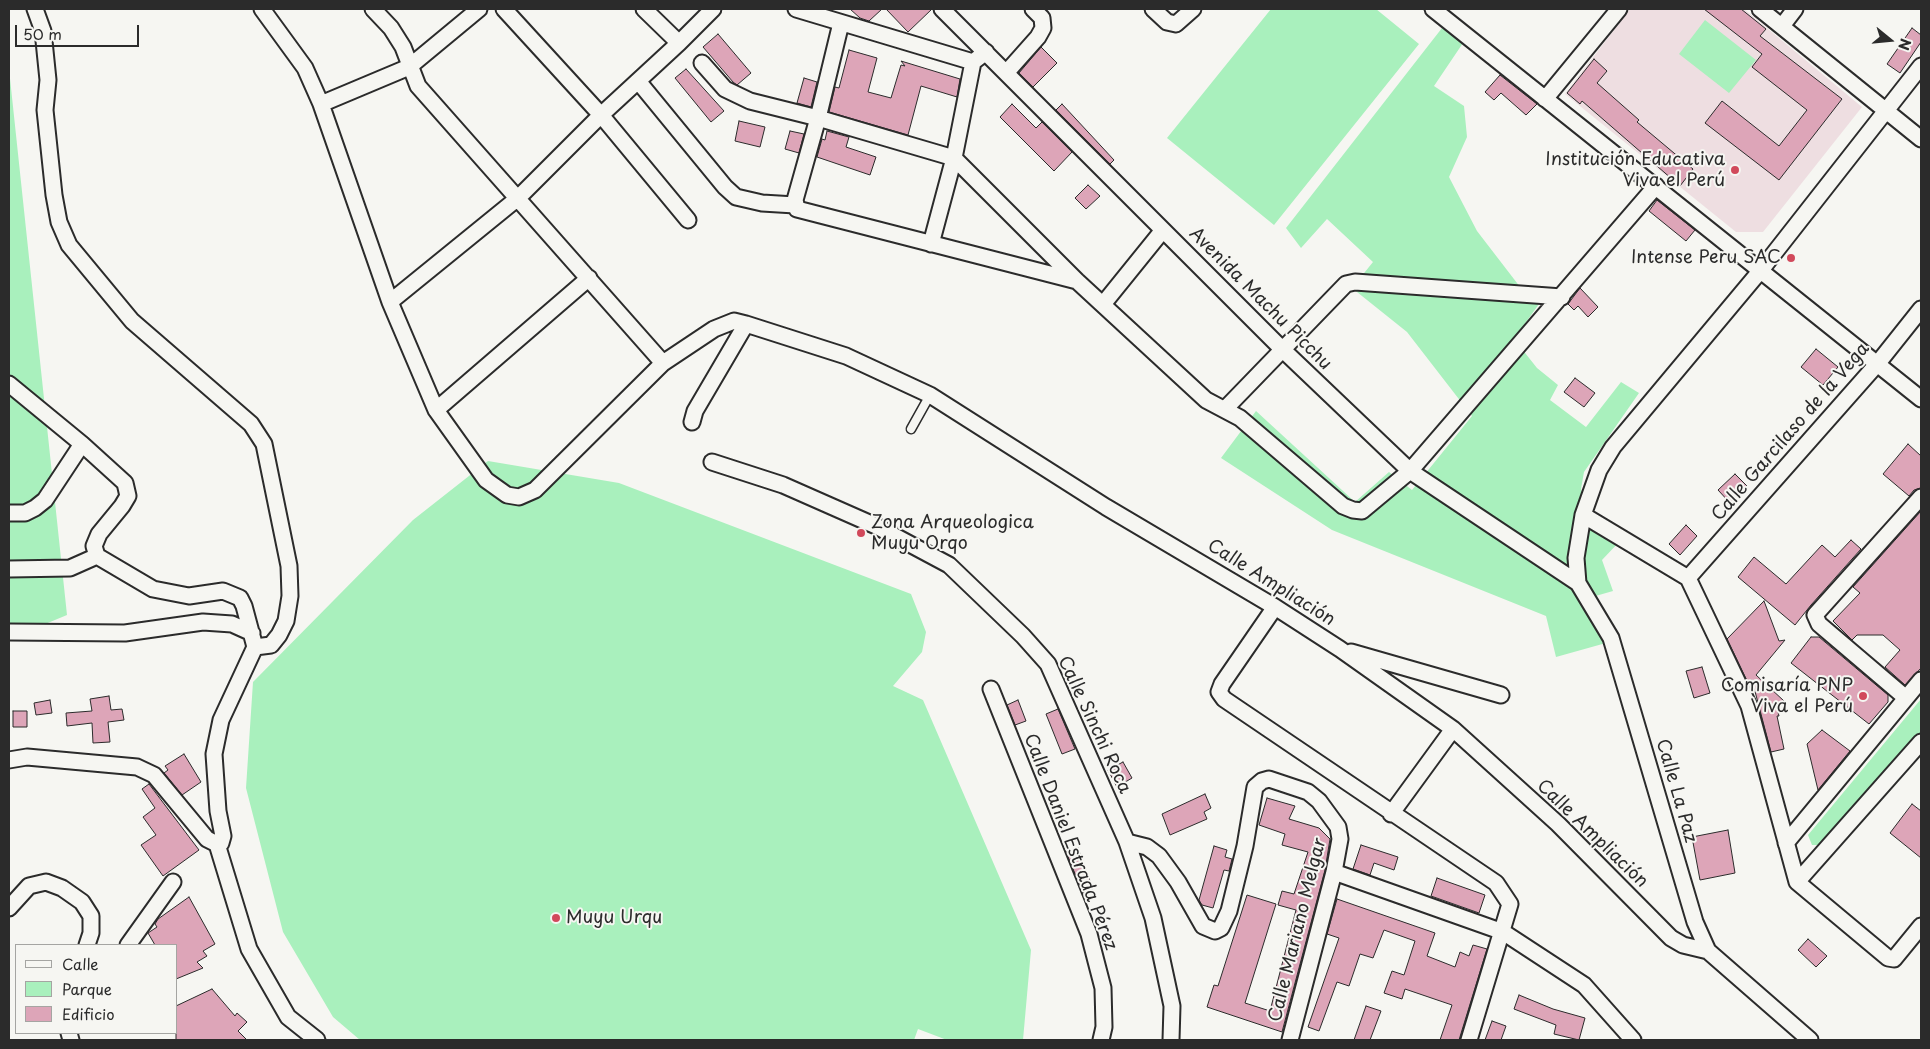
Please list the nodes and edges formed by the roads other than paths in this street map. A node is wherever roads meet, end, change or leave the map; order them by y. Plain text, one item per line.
1 (35, 9) edge
2 (262, 9) edge
3 (373, 9) edge
4 (479, 9) edge
5 (504, 9) edge
6 (644, 9) edge
7 (712, 9) edge
8 (796, 9) edge
9 (942, 9) edge
10 (1033, 9) edge
11 (1153, 9) edge
12 (1193, 9) edge
13 (1619, 9) edge
14 (1760, 9) edge
15 (1795, 9) edge
16 (1441, 11) edge
17 (841, 24) junction
18 (1782, 26) junction
19 (679, 43) junction
20 (986, 52) junction
21 (973, 62) junction
22 (702, 63) dead end
23 (1921, 66) edge
24 (409, 68) junction
25 (1006, 72) junction
26 (638, 81) junction
27 (1545, 99) junction
28 (321, 104) junction
29 (1886, 112) junction
30 (600, 115) junction
31 (818, 118) junction
32 (1921, 139) edge
33 (954, 158) junction
34 (1656, 186) junction
35 (518, 198) junction
36 (795, 205) junction
37 (688, 220) dead end
38 (1163, 230) junction
39 (931, 244) junction
40 (1761, 270) junction
41 (589, 278) junction
42 (1077, 281) junction
43 (1562, 297) junction
44 (390, 302) junction
45 (1104, 303) junction
46 (1921, 309) edge
47 (752, 325) junction
48 (1282, 349) junction
49 (1878, 363) junction
50 (663, 364) junction
51 (9, 384) edge
52 (930, 395) junction
53 (1921, 399) edge
54 (1225, 409) junction
55 (436, 410) junction
56 (692, 422) dead end
57 (911, 429) dead end
58 (82, 444) junction
59 (712, 462) dead end
60 (1410, 471) junction
61 (1921, 497) edge
62 (9, 513) edge
63 (1583, 514) junction
64 (97, 556) junction
65 (9, 569) edge
66 (1688, 578) junction
67 (1578, 583) junction
68 (1275, 606) junction
69 (9, 632) edge
70 (253, 640) junction
71 (1340, 649) junction
72 (1921, 680) edge
73 (991, 689) dead end
74 (1500, 695) dead end
75 (1906, 698) junction
76 (1453, 729) junction
77 (1921, 742) edge
78 (9, 760) edge
79 (1391, 814) junction
80 (1127, 842) junction
81 (1786, 843) junction
82 (217, 844) junction
83 (1334, 872) junction
84 (173, 882) dead end
85 (1797, 882) junction
86 (9, 908) edge
87 (1921, 926) edge
88 (1503, 932) junction
89 (87, 944) edge
90 (129, 944) edge
91 (1708, 951) junction
92 (317, 1040) edge
93 (1101, 1040) edge
94 (1171, 1040) edge
95 (1290, 1040) edge
96 (1469, 1040) edge
97 (1633, 1040) edge
98 (1810, 1040) edge

1 - 70 street
2 - 28 street
3 - 24 street
4 - 24 street
5 - 30 street
6 - 19 street
7 - 19 street
8 - 17 street
9 - 20 street, Avenida Machu Picchu
10 - 25 street
11 - 12 street
13 - 27 street
14 - 18 street
15 - 18 street
16 - 27 street
17 - 21 street
17 - 31 street
18 - 29 street
19 - 26 street
20 - 21 street
20 - 25 street, Avenida Machu Picchu
21 - 33 street
22 - 31 street
23 - 29 street, Calle La Paz
24 - 28 street
24 - 35 street
25 - 38 street, Avenida Machu Picchu
26 - 30 street
26 - 36 street
27 - 34 street
28 - 44 street
29 - 32 street
29 - 40 street, Calle La Paz
30 - 35 street
30 - 37 street
31 - 33 street
31 - 36 street
33 - 39 street
33 - 42 street
34 - 40 street
34 - 43 street
35 - 41 street
35 - 44 street
36 - 39 street
38 - 45 street
38 - 48 street, Avenida Machu Picchu
39 - 42 street
40 - 49 street
40 - 63 street, Calle La Paz
41 - 50 street
41 - 55 street
42 - 45 street
43 - 48 street
43 - 60 street
44 - 55 street
45 - 54 street
46 - 49 street, Calle Garcilaso de la Vega
47 - 50 street
47 - 52 street, Calle Ampliación
47 - 56 street
48 - 54 street
48 - 60 street, Avenida Machu Picchu
49 - 53 street
49 - 66 street, Calle Garcilaso de la Vega
50 - 55 street
51 - 58 street
52 - 57 lane
52 - 68 street, Calle Ampliación
54 - 60 street
58 - 62 street
58 - 64 street
59 - 80 street, Calle Sinchi Roca
60 - 67 street, Avenida Machu Picchu
61 - 75 street
63 - 66 street
63 - 67 street, Calle La Paz
64 - 65 street
64 - 70 street
66 - 81 street
67 - 91 street, Calle La Paz
68 - 71 street, Calle Ampliación
68 - 79 street
69 - 70 street
70 - 82 street
71 - 74 street
71 - 76 street, Calle Ampliación
72 - 75 street
73 - 93 street, Calle Daniel Estrada Pérez
75 - 81 street
76 - 79 street
76 - 91 street, Calle Ampliación
77 - 85 street
78 - 82 street
79 - 88 street
80 - 83 street, Calle Mariano Melgar
80 - 94 street, Calle Sinchi Roca
81 - 85 street
82 - 92 street
83 - 88 street
83 - 95 street, Calle Mariano Melgar
84 - 90 street
85 - 87 street
86 - 89 street
88 - 96 street
88 - 97 street
91 - 98 street, Calle La Paz

